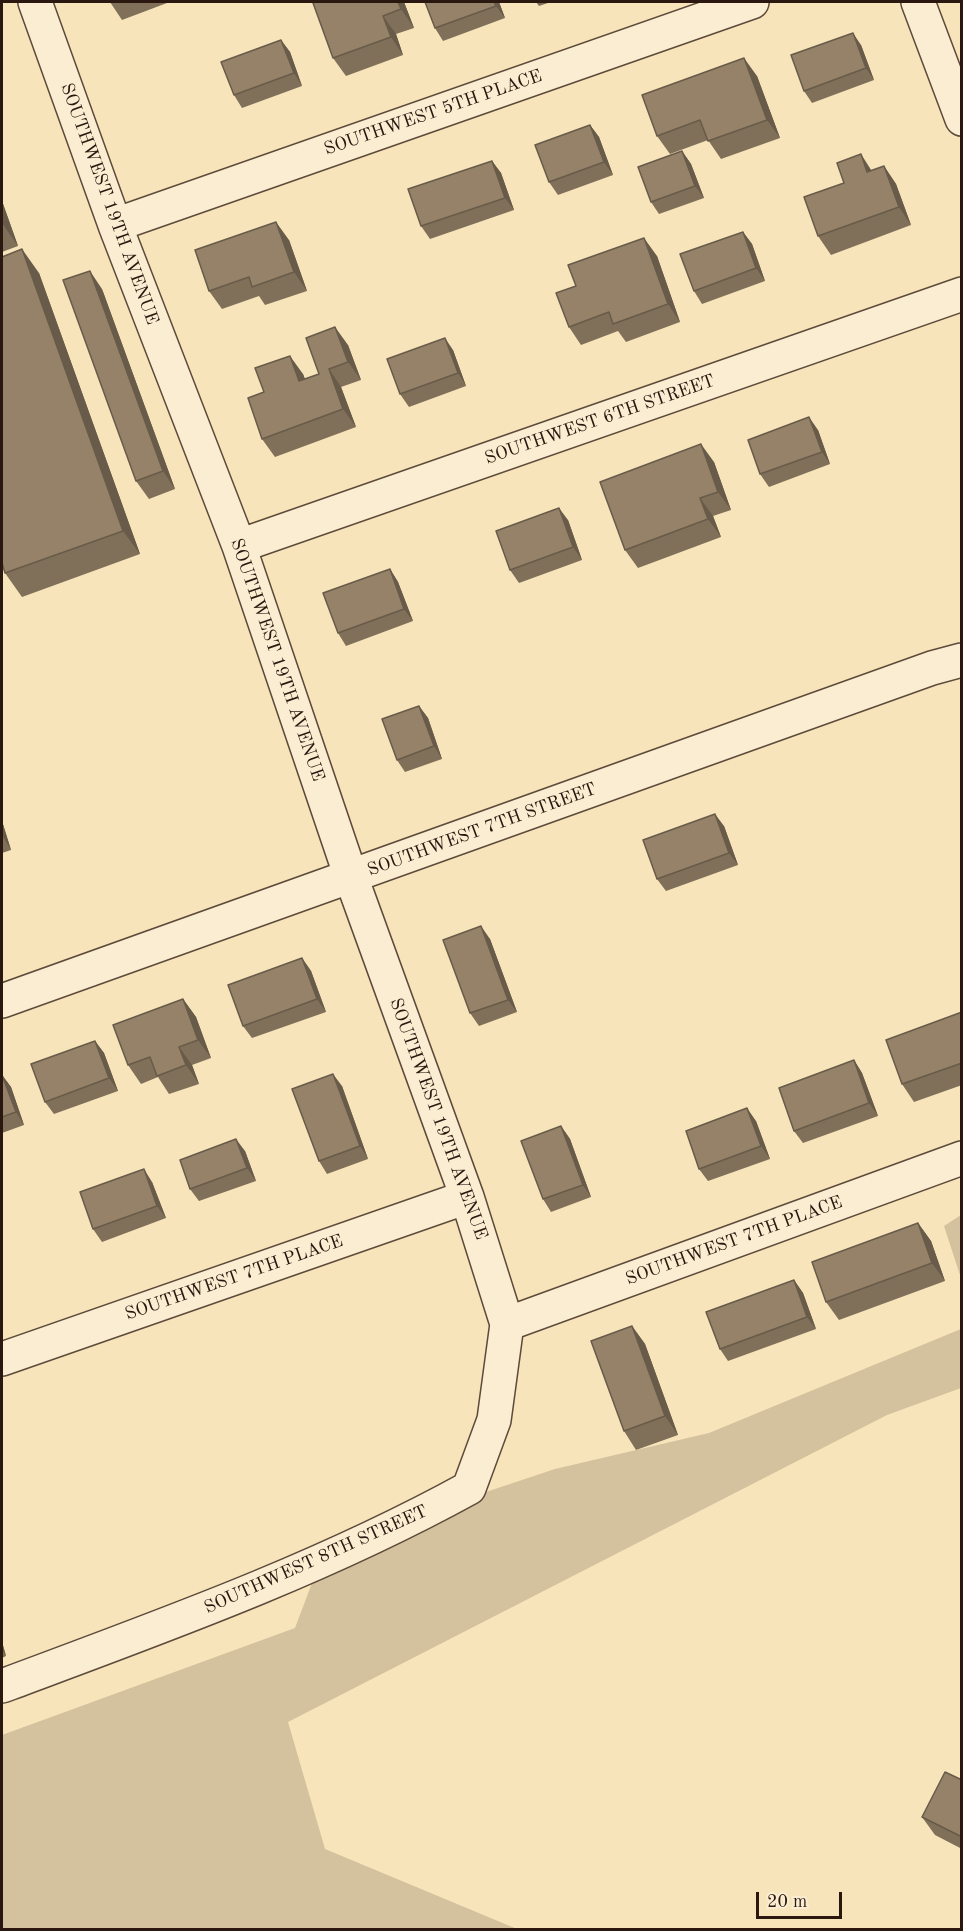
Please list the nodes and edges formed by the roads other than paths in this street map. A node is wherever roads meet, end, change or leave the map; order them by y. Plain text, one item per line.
1 (35, 2) edge
2 (752, 2) edge
3 (918, 2) edge
4 (962, 119) edge
5 (115, 225) junction
6 (962, 294) edge
7 (239, 546) junction
8 (962, 660) edge
9 (351, 877) junction
10 (2, 1000) edge
11 (962, 1158) edge
12 (467, 1197) junction
13 (507, 1324) junction
14 (2, 1359) edge
15 (2, 1686) edge

1 - 5 street, SOUTHWEST 19TH AVENUE
2 - 5 street, SOUTHWEST 5TH PLACE
3 - 4 street
5 - 7 street, SOUTHWEST 19TH AVENUE
6 - 7 street, SOUTHWEST 6TH STREET
7 - 9 street, SOUTHWEST 19TH AVENUE
8 - 9 street, SOUTHWEST 7TH STREET
9 - 10 street, SOUTHWEST 7TH STREET
9 - 12 street, SOUTHWEST 19TH AVENUE
11 - 13 street, SOUTHWEST 7TH PLACE
12 - 13 street, SOUTHWEST 19TH AVENUE
12 - 14 street, SOUTHWEST 7TH PLACE
13 - 15 street, SOUTHWEST 8TH STREET

